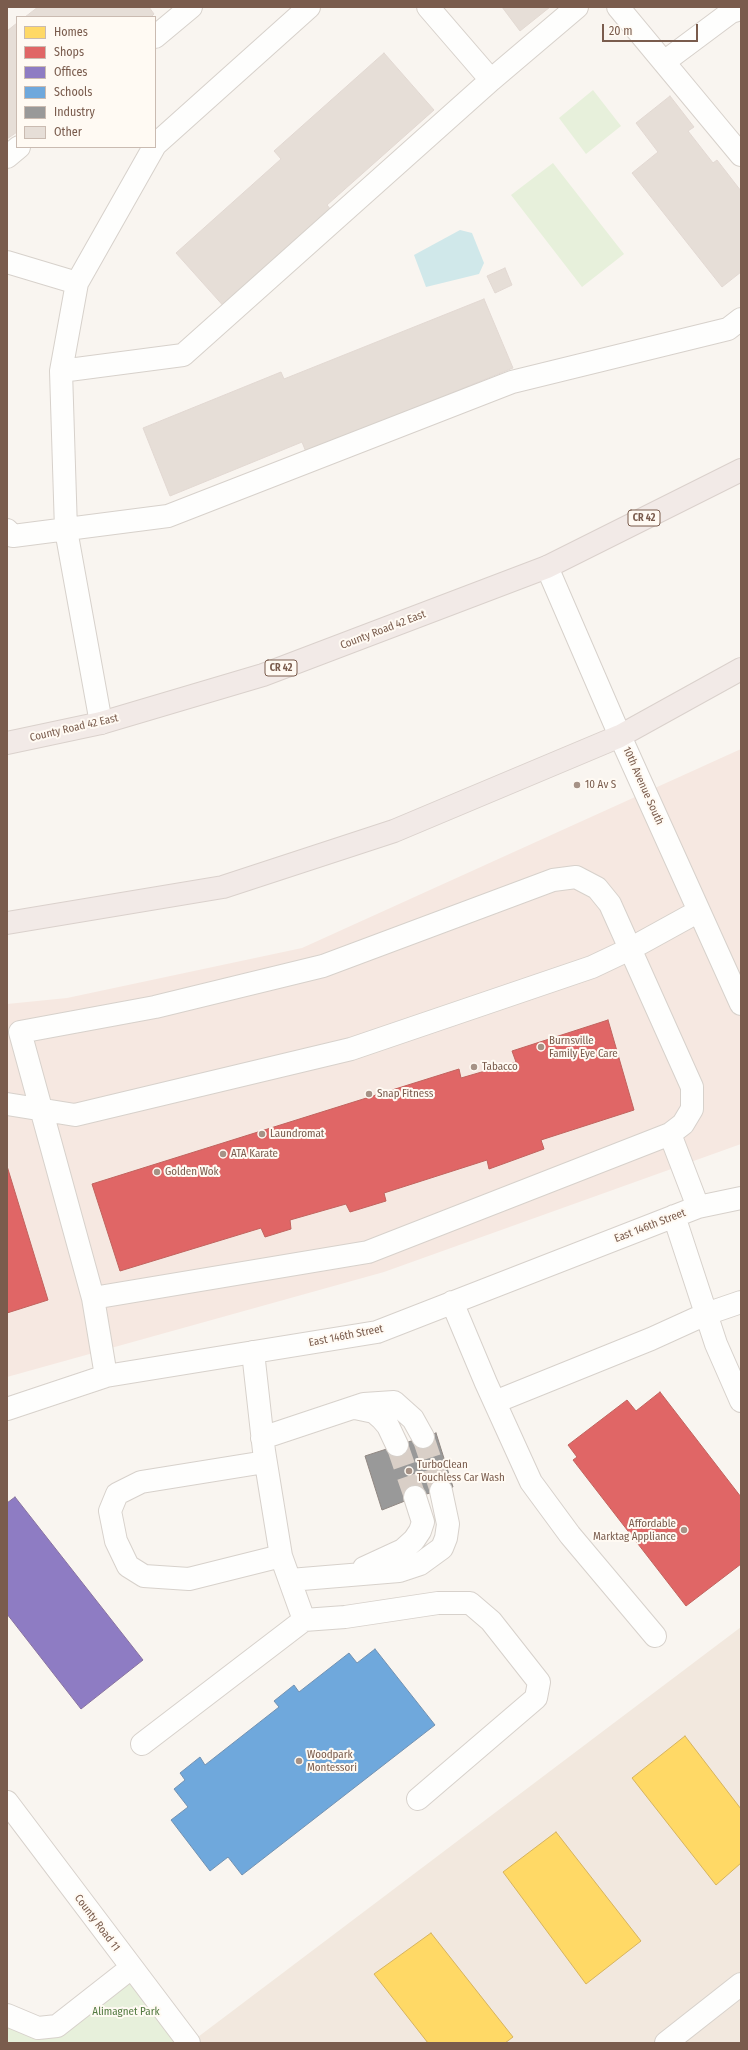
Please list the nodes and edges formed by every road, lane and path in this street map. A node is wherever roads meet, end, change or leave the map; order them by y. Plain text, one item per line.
1 (191, 7) edge
2 (308, 7) edge
3 (428, 7) edge
4 (577, 7) edge
5 (618, 7) edge
6 (741, 9) edge
7 (156, 36) edge
8 (664, 62) junction
9 (491, 80) junction
10 (156, 144) edge
11 (18, 148) edge
12 (153, 148) edge
13 (741, 155) edge
14 (7, 157) edge
15 (7, 262) edge
16 (77, 283) junction
17 (741, 319) edge
18 (61, 371) junction
19 (741, 470) edge
20 (7, 530) edge
21 (66, 530) junction
22 (547, 567) junction
23 (741, 669) edge
24 (101, 723) junction
25 (620, 736) junction
26 (7, 743) edge
27 (699, 911) junction
28 (7, 923) edge
29 (630, 949) junction
30 (740, 997) edge
31 (7, 1104) edge
32 (41, 1109) junction
33 (670, 1134) junction
34 (741, 1198) edge
35 (698, 1207) junction
36 (674, 1216) junction
37 (93, 1298) junction
38 (452, 1302) junction
39 (741, 1302) edge
40 (706, 1314) junction
41 (253, 1352) junction
42 (106, 1376) junction
43 (741, 1401) edge
44 (495, 1402) junction
45 (352, 1408) junction
46 (7, 1409) edge
47 (423, 1437) tunnel mouth
48 (262, 1438) junction
49 (397, 1445) tunnel mouth
50 (265, 1462) junction
51 (441, 1491) tunnel mouth
52 (415, 1497) tunnel mouth
53 (281, 1556) junction
54 (350, 1574) junction
55 (290, 1580) junction
56 (304, 1620) junction
57 (654, 1636) dead end
58 (142, 1744) dead end
59 (418, 1799) dead end
60 (7, 1802) edge
61 (131, 1968) junction
62 (741, 1984) edge
63 (7, 2015) edge
64 (189, 2043) edge
65 (666, 2043) edge

1 - 7 street
2 - 10 street
3 - 9 street
4 - 9 street
5 - 8 street
6 - 8 street
8 - 13 street
9 - 18 street
11 - 14 street
12 - 16 street
15 - 16 street
16 - 18 street
17 - 21 street
18 - 21 street
19 - 22 highway, County Road 42 East / CR 42
20 - 21 street
21 - 24 street
22 - 24 highway, County Road 42 East / CR 42
22 - 25 street, 10th Avenue South
23 - 25 highway
24 - 26 highway, County Road 42 East / CR 42
25 - 27 street, 10th Avenue South
25 - 28 highway
27 - 29 street
27 - 30 street, 10th Avenue South
29 - 32 street
29 - 32 street
29 - 33 street
31 - 32 street
32 - 37 street
33 - 35 street
33 - 37 street
34 - 35 street, East 146th Street
35 - 36 street, East 146th Street
36 - 38 street, East 146th Street
36 - 40 street
37 - 42 street
38 - 41 street, East 146th Street
38 - 44 street
39 - 40 street
40 - 43 street
40 - 44 street
41 - 42 street, East 146th Street
41 - 48 street
42 - 46 street, East 146th Street
44 - 57 street
45 - 47 street
45 - 48 street
45 - 49 street
48 - 50 street
50 - 53 street
50 - 53 street
51 - 54 street
52 - 54 street
53 - 55 street
54 - 55 street
55 - 56 street
56 - 58 street
56 - 59 street
60 - 61 street, County Road 11
61 - 63 street
61 - 64 street, County Road 11
62 - 65 street

